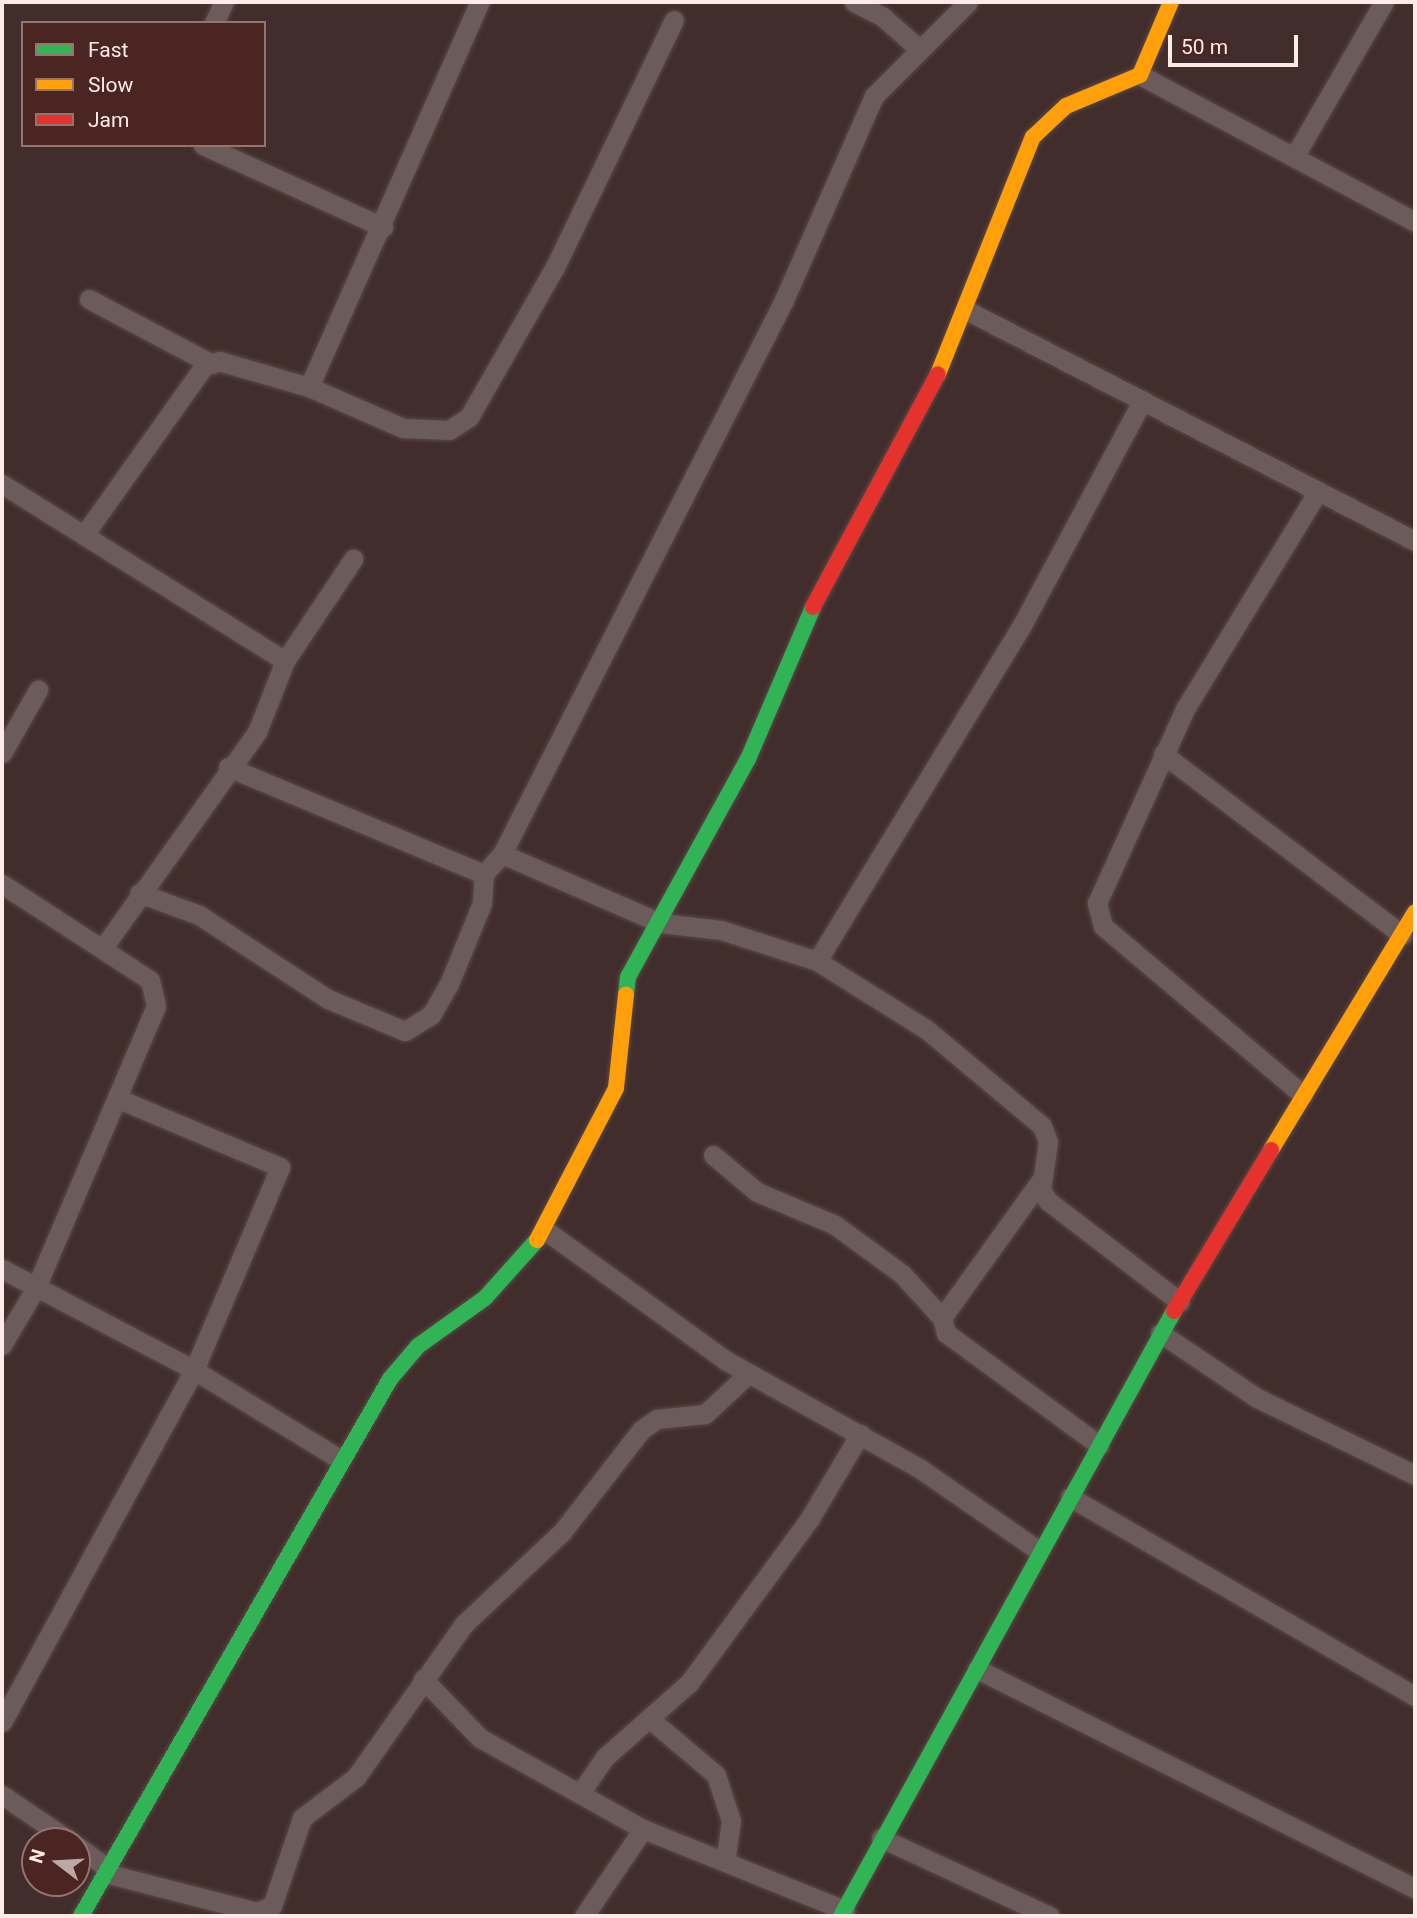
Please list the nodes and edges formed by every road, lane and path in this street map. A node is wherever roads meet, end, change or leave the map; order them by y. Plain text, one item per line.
1 (224, 2) edge
2 (480, 2) edge
3 (854, 2) edge
4 (968, 2) edge
5 (1171, 2) edge
6 (1384, 2) edge
7 (674, 20) dead end
8 (215, 21) edge
9 (919, 49) junction
10 (1140, 75) junction
11 (207, 147) edge
12 (1294, 157) junction
13 (1415, 222) edge
14 (383, 227) junction
15 (89, 299) dead end
16 (968, 311) junction
17 (212, 364) junction
18 (309, 387) junction
19 (1142, 401) junction
20 (2, 484) edge
21 (1317, 493) junction
22 (85, 535) junction
23 (1415, 541) edge
24 (353, 559) dead end
25 (285, 661) junction
26 (38, 690) dead end
27 (2, 753) edge
28 (1163, 754) junction
29 (228, 767) junction
30 (502, 855) junction
31 (484, 874) junction
32 (2, 884) edge
33 (139, 892) junction
34 (1415, 912) edge
35 (661, 923) junction
36 (1402, 935) junction
37 (105, 945) junction
38 (817, 961) junction
39 (1303, 1095) junction
40 (117, 1098) junction
41 (713, 1155) dead end
42 (1041, 1180) junction
43 (545, 1230) junction
44 (2, 1269) edge
45 (35, 1289) junction
46 (1180, 1302) junction
47 (942, 1318) junction
48 (1160, 1333) junction
49 (2, 1345) edge
50 (194, 1370) junction
51 (748, 1374) junction
52 (860, 1434) junction
53 (1099, 1445) junction
54 (340, 1459) junction
55 (1415, 1475) edge
56 (1070, 1497) junction
57 (1038, 1550) junction
58 (977, 1669) junction
59 (423, 1679) junction
60 (1415, 1696) edge
61 (651, 1720) junction
62 (2, 1722) edge
63 (581, 1792) junction
64 (2, 1795) edge
65 (49, 1827) edge
66 (643, 1829) junction
67 (881, 1838) junction
68 (91, 1858) edge
69 (725, 1862) junction
70 (107, 1871) junction
71 (1415, 1888) edge
72 (843, 1913) edge
73 (81, 1916) edge
74 (584, 1916) edge
75 (1050, 1916) edge

1 - 8 street
2 - 14 street
3 - 9 street
4 - 9 street
5 - 10 street
6 - 12 street
7 - 18 street
9 - 30 street
10 - 12 street
10 - 16 street
11 - 14 street
12 - 13 street
14 - 18 street
15 - 17 street
16 - 19 street
16 - 35 street
17 - 18 street
17 - 22 street
19 - 21 street
19 - 38 street
20 - 22 street
21 - 23 street
21 - 28 street
22 - 25 street
24 - 25 street
25 - 29 street
26 - 27 street
28 - 36 street
28 - 39 street
29 - 31 street
29 - 33 street
30 - 31 street
30 - 35 street
31 - 33 street
32 - 37 street
33 - 37 street
34 - 36 street
35 - 38 street
35 - 43 street
36 - 39 street
37 - 40 street
38 - 42 street
39 - 46 street
40 - 45 street
40 - 50 street
41 - 47 street
42 - 46 street
42 - 47 street
43 - 51 street
43 - 54 street
44 - 45 street
45 - 49 street
45 - 50 street
46 - 48 street
47 - 53 street
48 - 53 street
48 - 55 street
50 - 54 street
50 - 62 street
51 - 52 street
51 - 59 street
52 - 57 street
52 - 61 street
53 - 56 street
54 - 70 street
56 - 57 street
56 - 60 street
57 - 58 street
58 - 67 street
58 - 71 street
59 - 63 street
59 - 70 street
61 - 63 street
61 - 69 street
63 - 66 street
64 - 65 street
66 - 69 street
66 - 74 street
67 - 72 street
67 - 75 street
68 - 70 street
69 - 72 street
70 - 73 street

